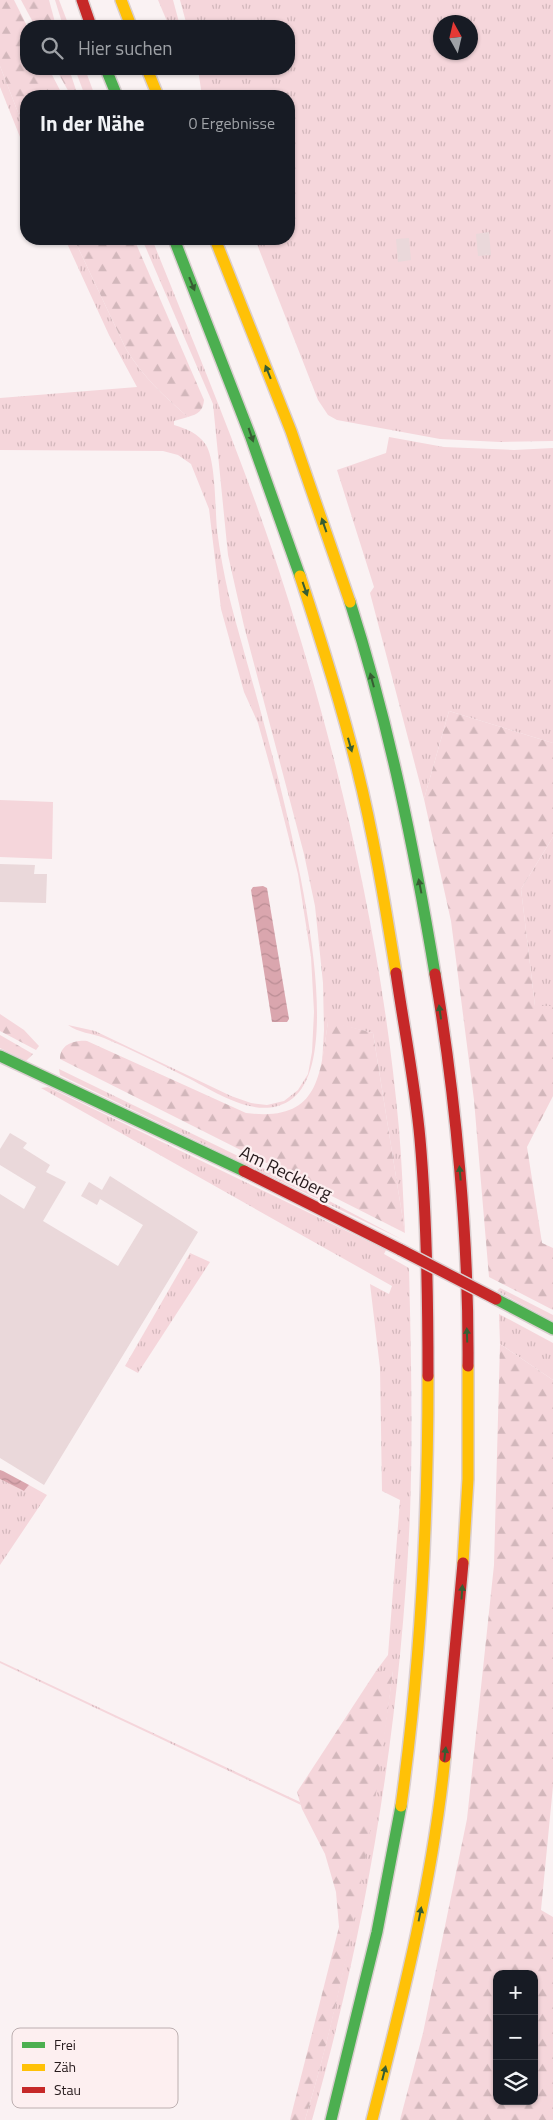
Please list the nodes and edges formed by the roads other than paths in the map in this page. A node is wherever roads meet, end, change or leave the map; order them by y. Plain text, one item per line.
1 (82, 0) edge
2 (121, 0) edge
3 (89, 20) edge
4 (129, 20) edge
5 (108, 75) edge
6 (149, 75) edge
7 (115, 90) edge
8 (156, 90) edge
9 (176, 245) edge
10 (217, 245) edge
11 (0, 1056) edge
12 (553, 1329) edge
13 (331, 2120) edge
14 (372, 2120) edge

1 - 3 main road
2 - 4 main road
5 - 7 main road
6 - 8 main road
9 -> 13 main road
14 -> 10 main road
11 - 12 main road, Am Reckberg, bridge

